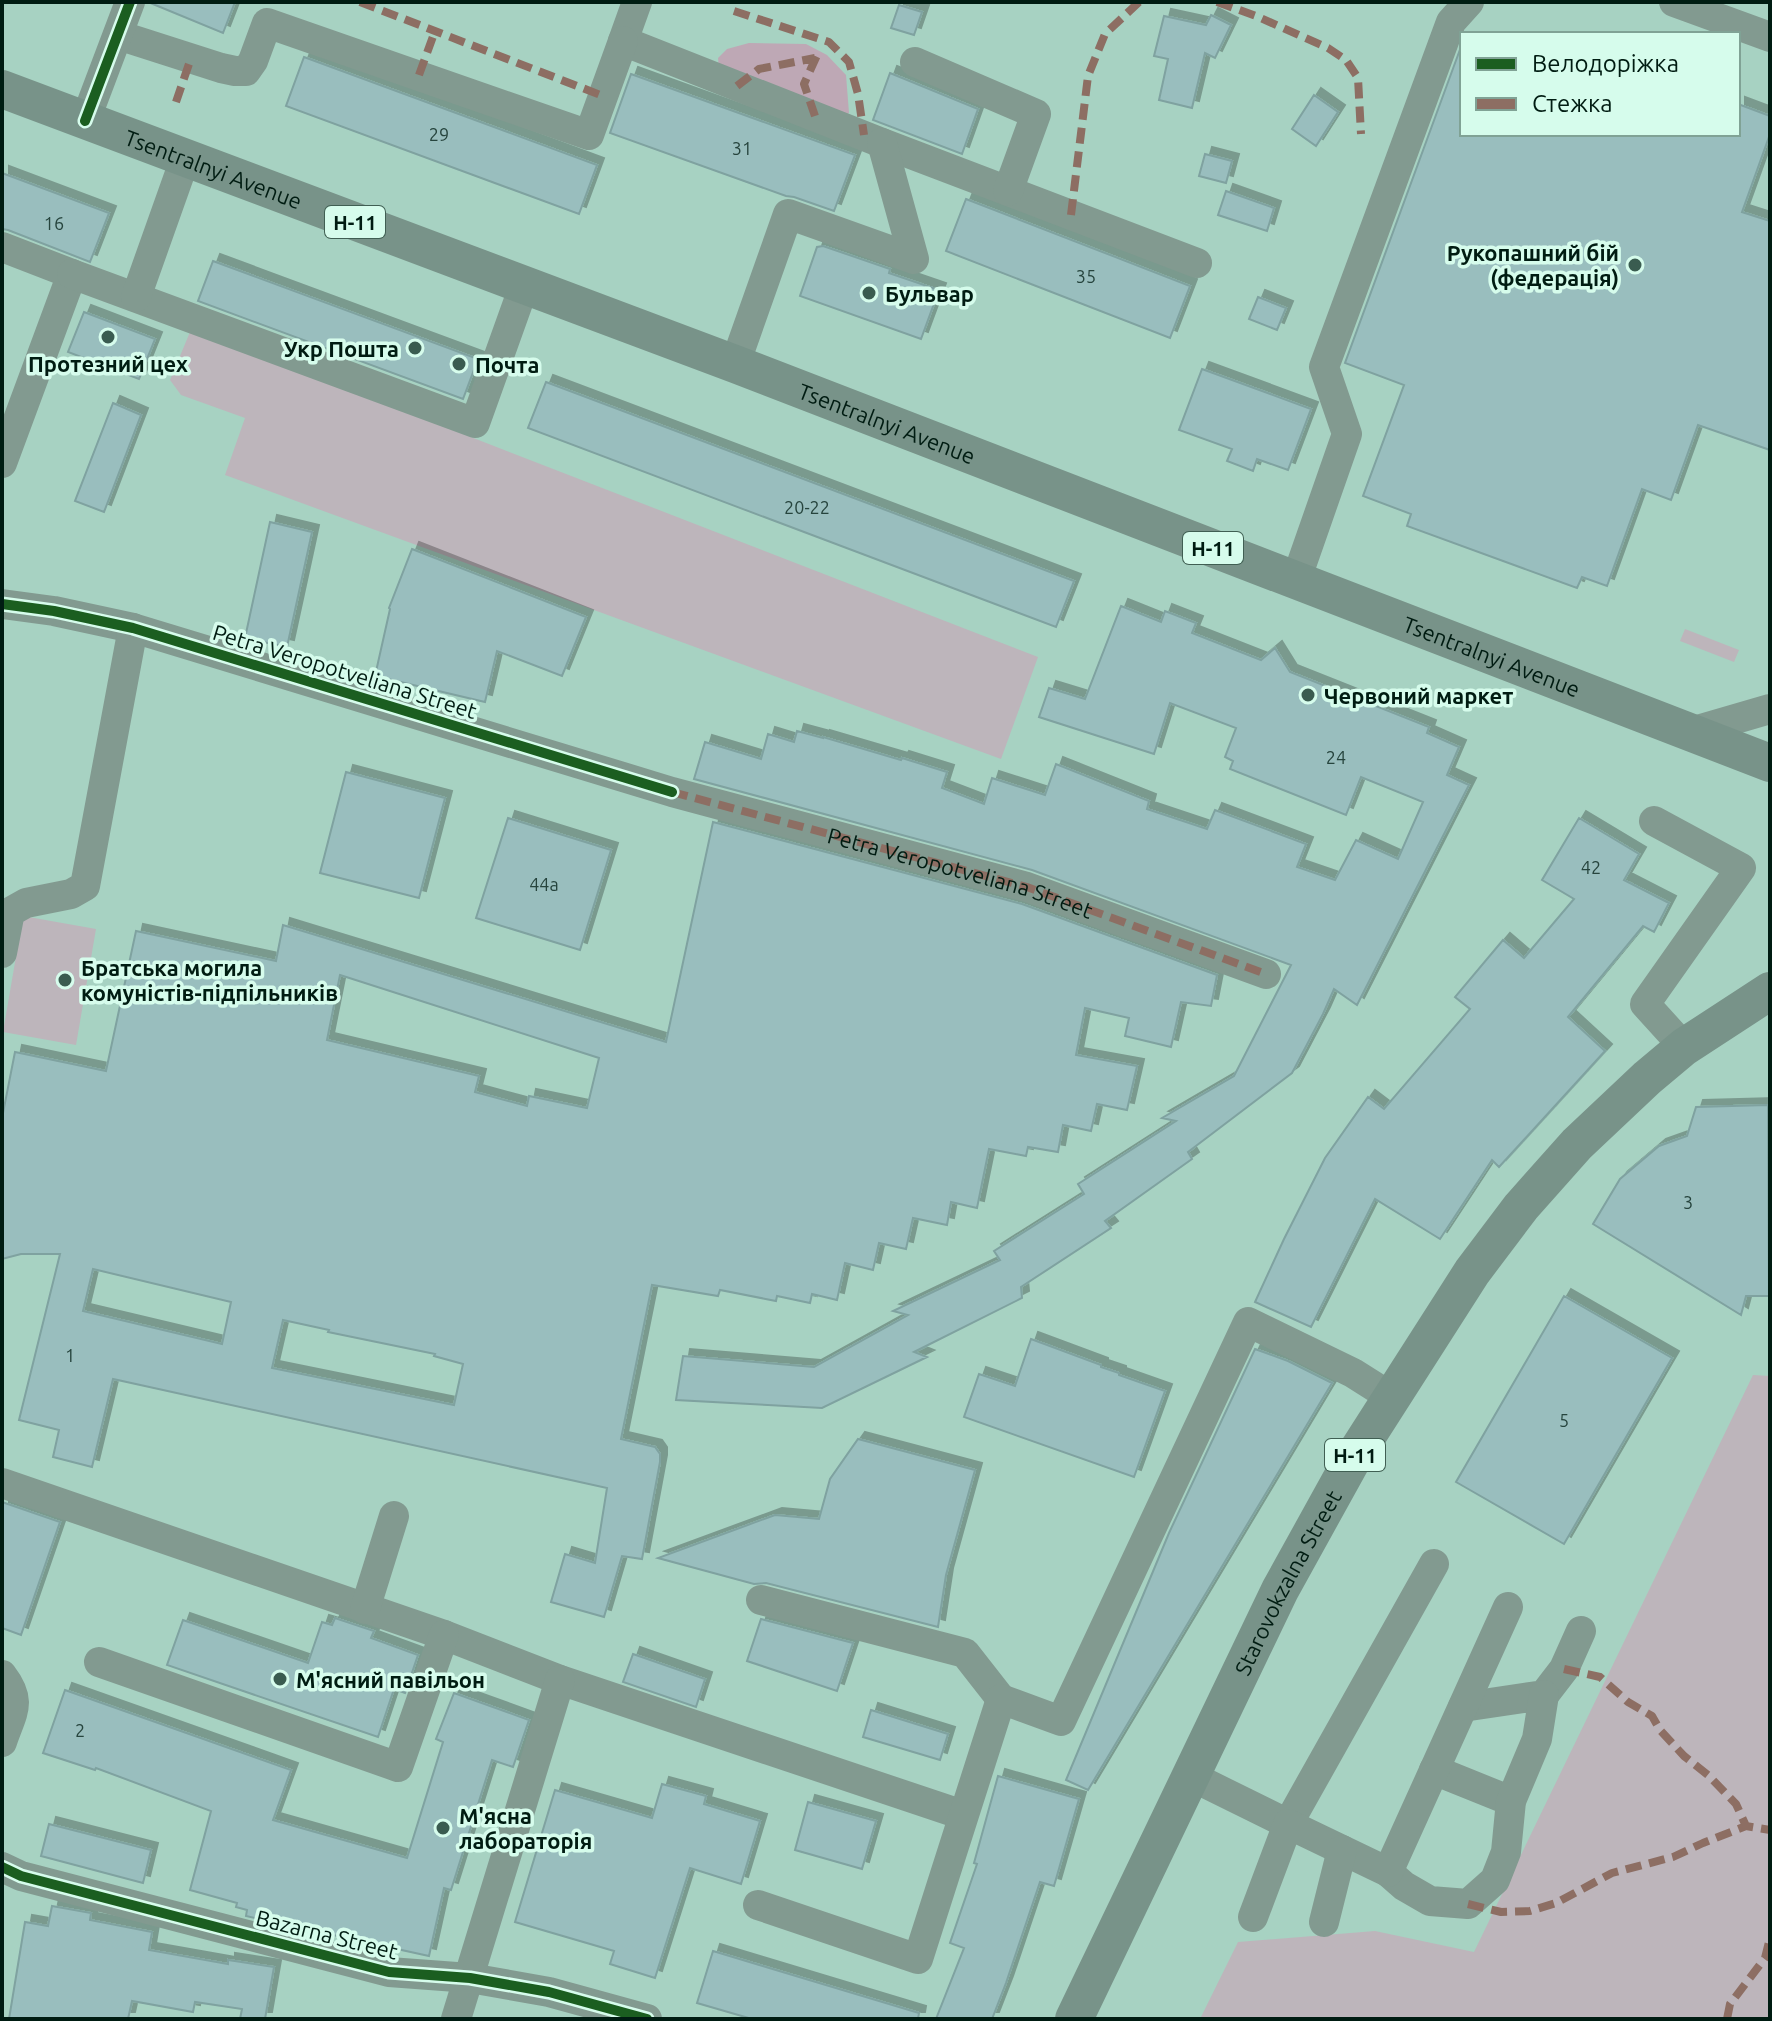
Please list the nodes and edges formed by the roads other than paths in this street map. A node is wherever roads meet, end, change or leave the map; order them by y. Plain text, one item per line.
1 (130, 2) edge
2 (637, 2) edge
3 (1469, 2) edge
4 (1674, 2) edge
5 (271, 12) edge
6 (118, 35) junction
7 (1770, 37) edge
8 (623, 41) junction
9 (915, 62) dead end
10 (2, 89) edge
11 (85, 121) junction
12 (882, 143) junction
13 (185, 159) junction
14 (1008, 191) junction
15 (2, 247) edge
16 (1197, 263) dead end
17 (72, 274) junction
18 (524, 286) junction
19 (136, 297) junction
20 (735, 364) junction
21 (2, 463) edge
22 (1296, 580) junction
23 (2, 604) edge
24 (133, 628) junction
25 (1770, 709) edge
26 (1691, 732) junction
27 (1770, 763) edge
28 (1654, 821) dead end
29 (2, 953) edge
30 (1266, 974) dead end
31 (1770, 991) edge
32 (1684, 1047) junction
33 (1391, 1397) junction
34 (2, 1483) edge
35 (394, 1516) dead end
36 (1434, 1564) dead end
37 (761, 1600) dead end
38 (1508, 1607) dead end
39 (365, 1609) junction
40 (1581, 1631) dead end
41 (444, 1635) junction
42 (99, 1662) dead end
43 (2, 1675) edge
44 (560, 1680) junction
45 (1544, 1695) junction
46 (1001, 1699) junction
47 (1463, 1707) junction
48 (2, 1742) edge
49 (1434, 1770) junction
50 (1191, 1776) junction
51 (1511, 1801) junction
52 (963, 1815) junction
53 (1288, 1824) junction
54 (1342, 1850) junction
55 (2, 1867) edge
56 (1388, 1872) junction
57 (758, 1905) dead end
58 (1253, 1917) dead end
59 (1324, 1922) dead end
60 (470, 1978) junction
61 (545, 2006) edge
62 (456, 2019) edge
63 (647, 2019) edge
64 (1074, 2019) edge

1 - 6 street
2 - 8 street
3 - 22 street
4 - 7 street
5 - 6 street
5 - 8 street
6 - 11 street
8 - 12 street
9 - 14 street
10 - 11 main road, Tsentralnyi Avenue / Н-11
11 - 13 main road, Tsentralnyi Avenue / Н-11
12 - 14 street
12 - 20 street
13 - 18 main road, Tsentralnyi Avenue / Н-11
13 - 19 street
14 - 16 street
15 - 17 street
17 - 19 street
17 - 21 street
18 - 19 street
18 - 20 main road, Tsentralnyi Avenue / Н-11
20 - 22 main road, Tsentralnyi Avenue / Н-11
22 - 26 main road, Tsentralnyi Avenue / Н-11
23 - 24 street, Petra Veropotveliana Street
24 - 29 street
24 - 30 street, Petra Veropotveliana Street
25 - 26 street
26 - 27 main road, Tsentralnyi Avenue / Н-11
28 - 32 street
31 - 32 main road, Starovokzalna Street / Н-11
32 - 33 main road, Starovokzalna Street / Н-11
33 - 46 street
33 - 50 main road, Starovokzalna Street / Н-11
34 - 39 street
35 - 39 street
36 - 53 street
37 - 46 street
38 - 47 street
39 - 41 street
40 - 45 street
41 - 42 street
41 - 44 street
43 - 48 street
44 - 52 street
44 - 60 street
45 - 47 street
45 - 51 street
46 - 52 street
47 - 49 street
49 - 51 street
49 - 56 street
50 - 53 street
50 - 64 main road, Starovokzalna Street / Н-11
51 - 56 street
52 - 57 street
53 - 54 street
53 - 58 street
54 - 56 street
54 - 59 street
55 - 60 street, Bazarna Street
60 - 61 street, Bazarna Street
60 - 62 street
61 - 63 street, Bazarna Street

